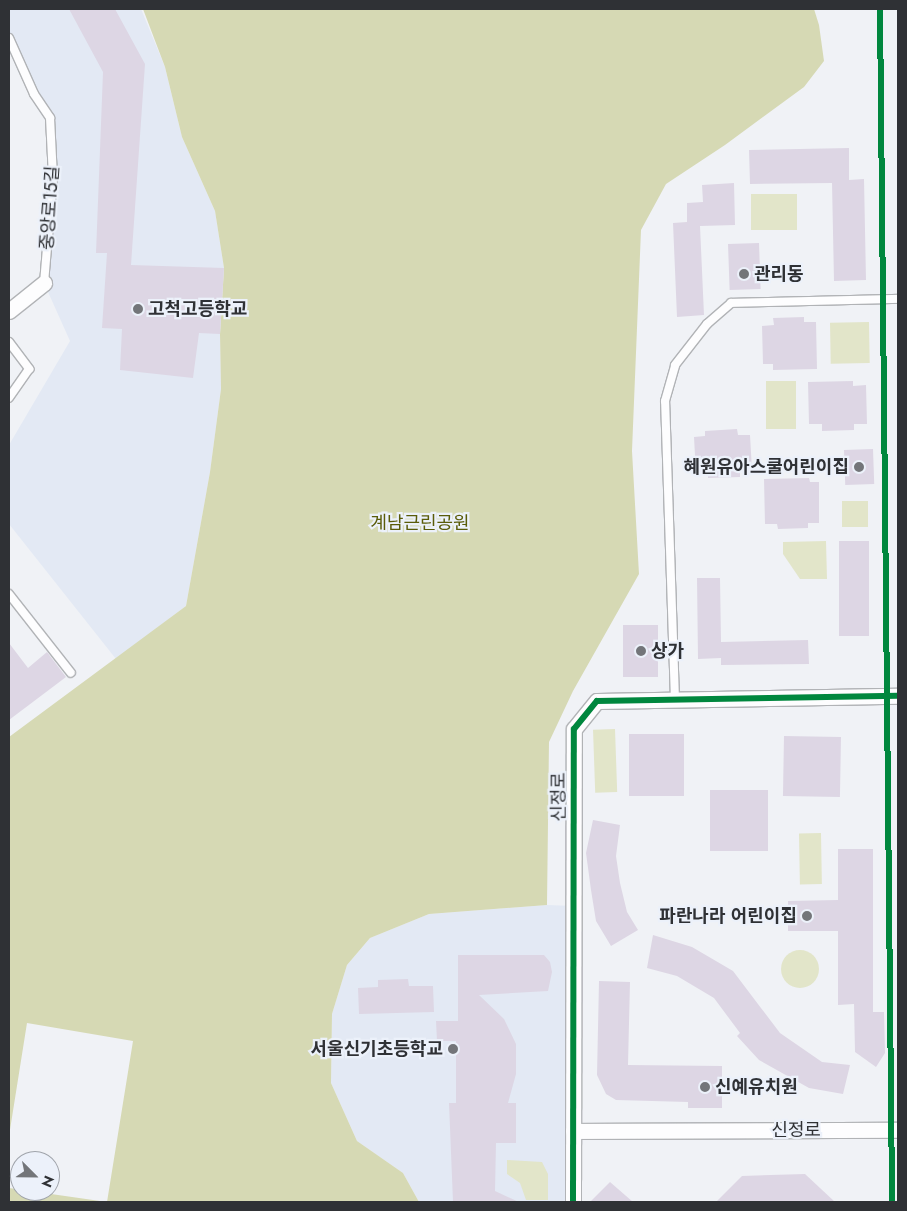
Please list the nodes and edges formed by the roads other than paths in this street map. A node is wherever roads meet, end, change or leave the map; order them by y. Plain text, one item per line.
1 (9, 38) edge
2 (44, 284) joint
3 (898, 299) edge
4 (9, 311) edge
5 (9, 342) edge
6 (9, 398) edge
7 (9, 594) edge
8 (71, 672) dead end
9 (898, 696) edge
10 (675, 700) junction
11 (898, 1130) edge
12 (574, 1131) junction
13 (573, 1202) edge

1 - 2 lane, 중앙로15길
2 - 4 street, 중앙로15길
3 - 10 lane
5 - 6 lane
7 - 8 lane
9 - 10 street, 신정로
10 - 12 street, 신정로
11 - 12 street, 신정로
12 - 13 street, 신정로

